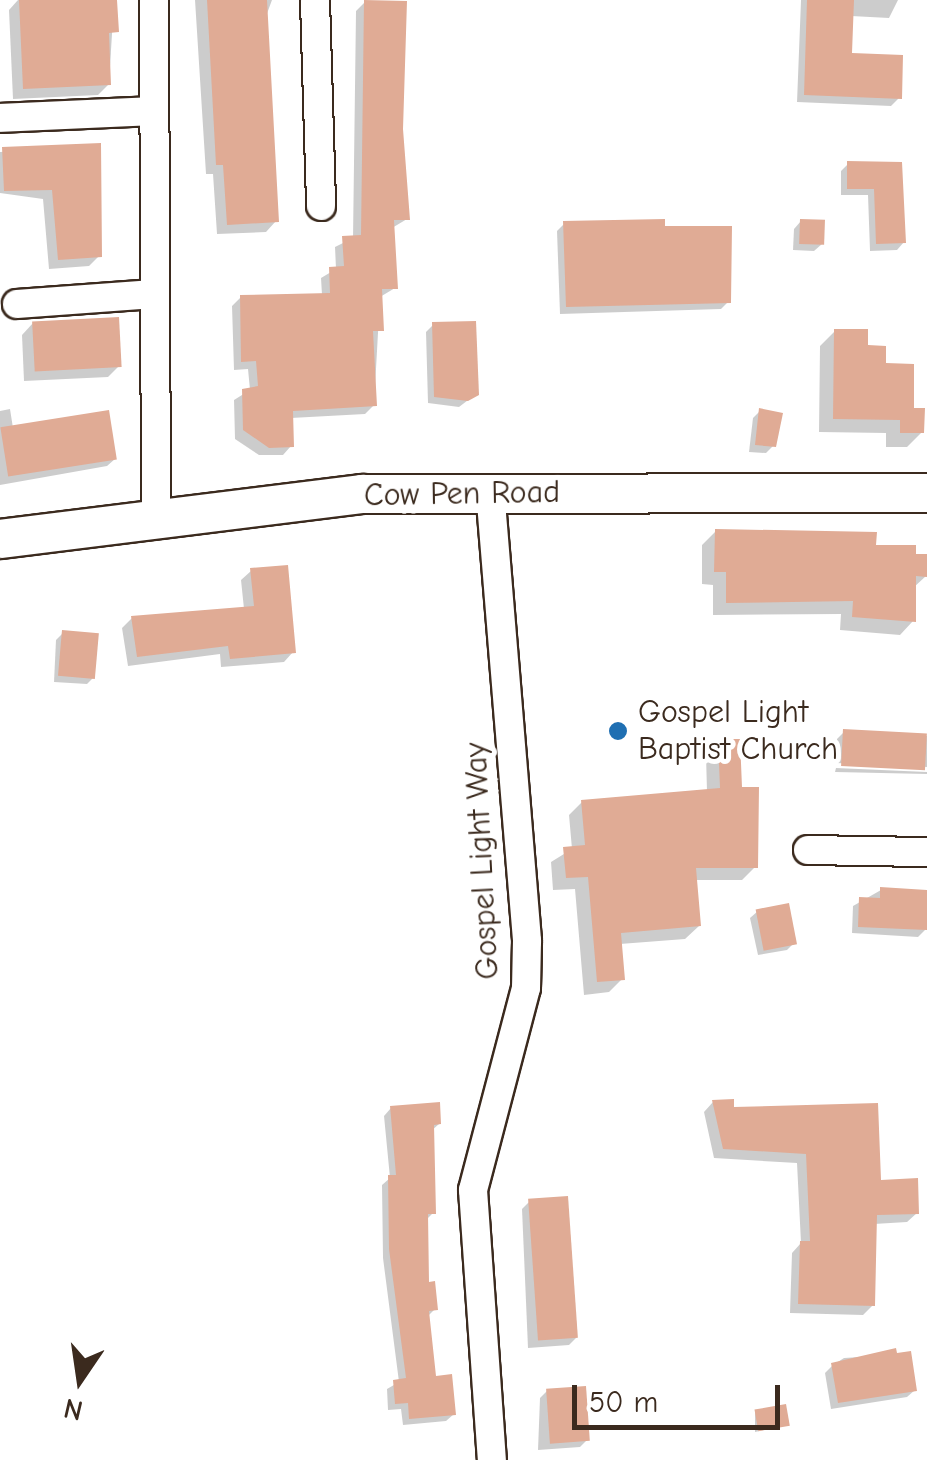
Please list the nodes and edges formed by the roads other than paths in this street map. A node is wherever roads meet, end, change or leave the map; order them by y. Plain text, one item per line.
1 (154, 0) edge
2 (315, 0) edge
3 (152, 111) junction
4 (0, 118) edge
5 (321, 206) dead end
6 (154, 294) junction
7 (17, 304) dead end
8 (490, 490) junction
9 (927, 493) edge
10 (156, 520) junction
11 (0, 539) edge
12 (808, 850) dead end
13 (927, 852) edge
14 (492, 1460) edge

1 - 3 street
2 - 5 street
3 - 4 street
3 - 6 street
6 - 7 street
6 - 10 street
8 - 9 main road, Cow Pen Road
8 - 10 main road, Cow Pen Road
8 - 14 street, Gospel Light Way
10 - 11 main road, Cow Pen Road
12 - 13 street

